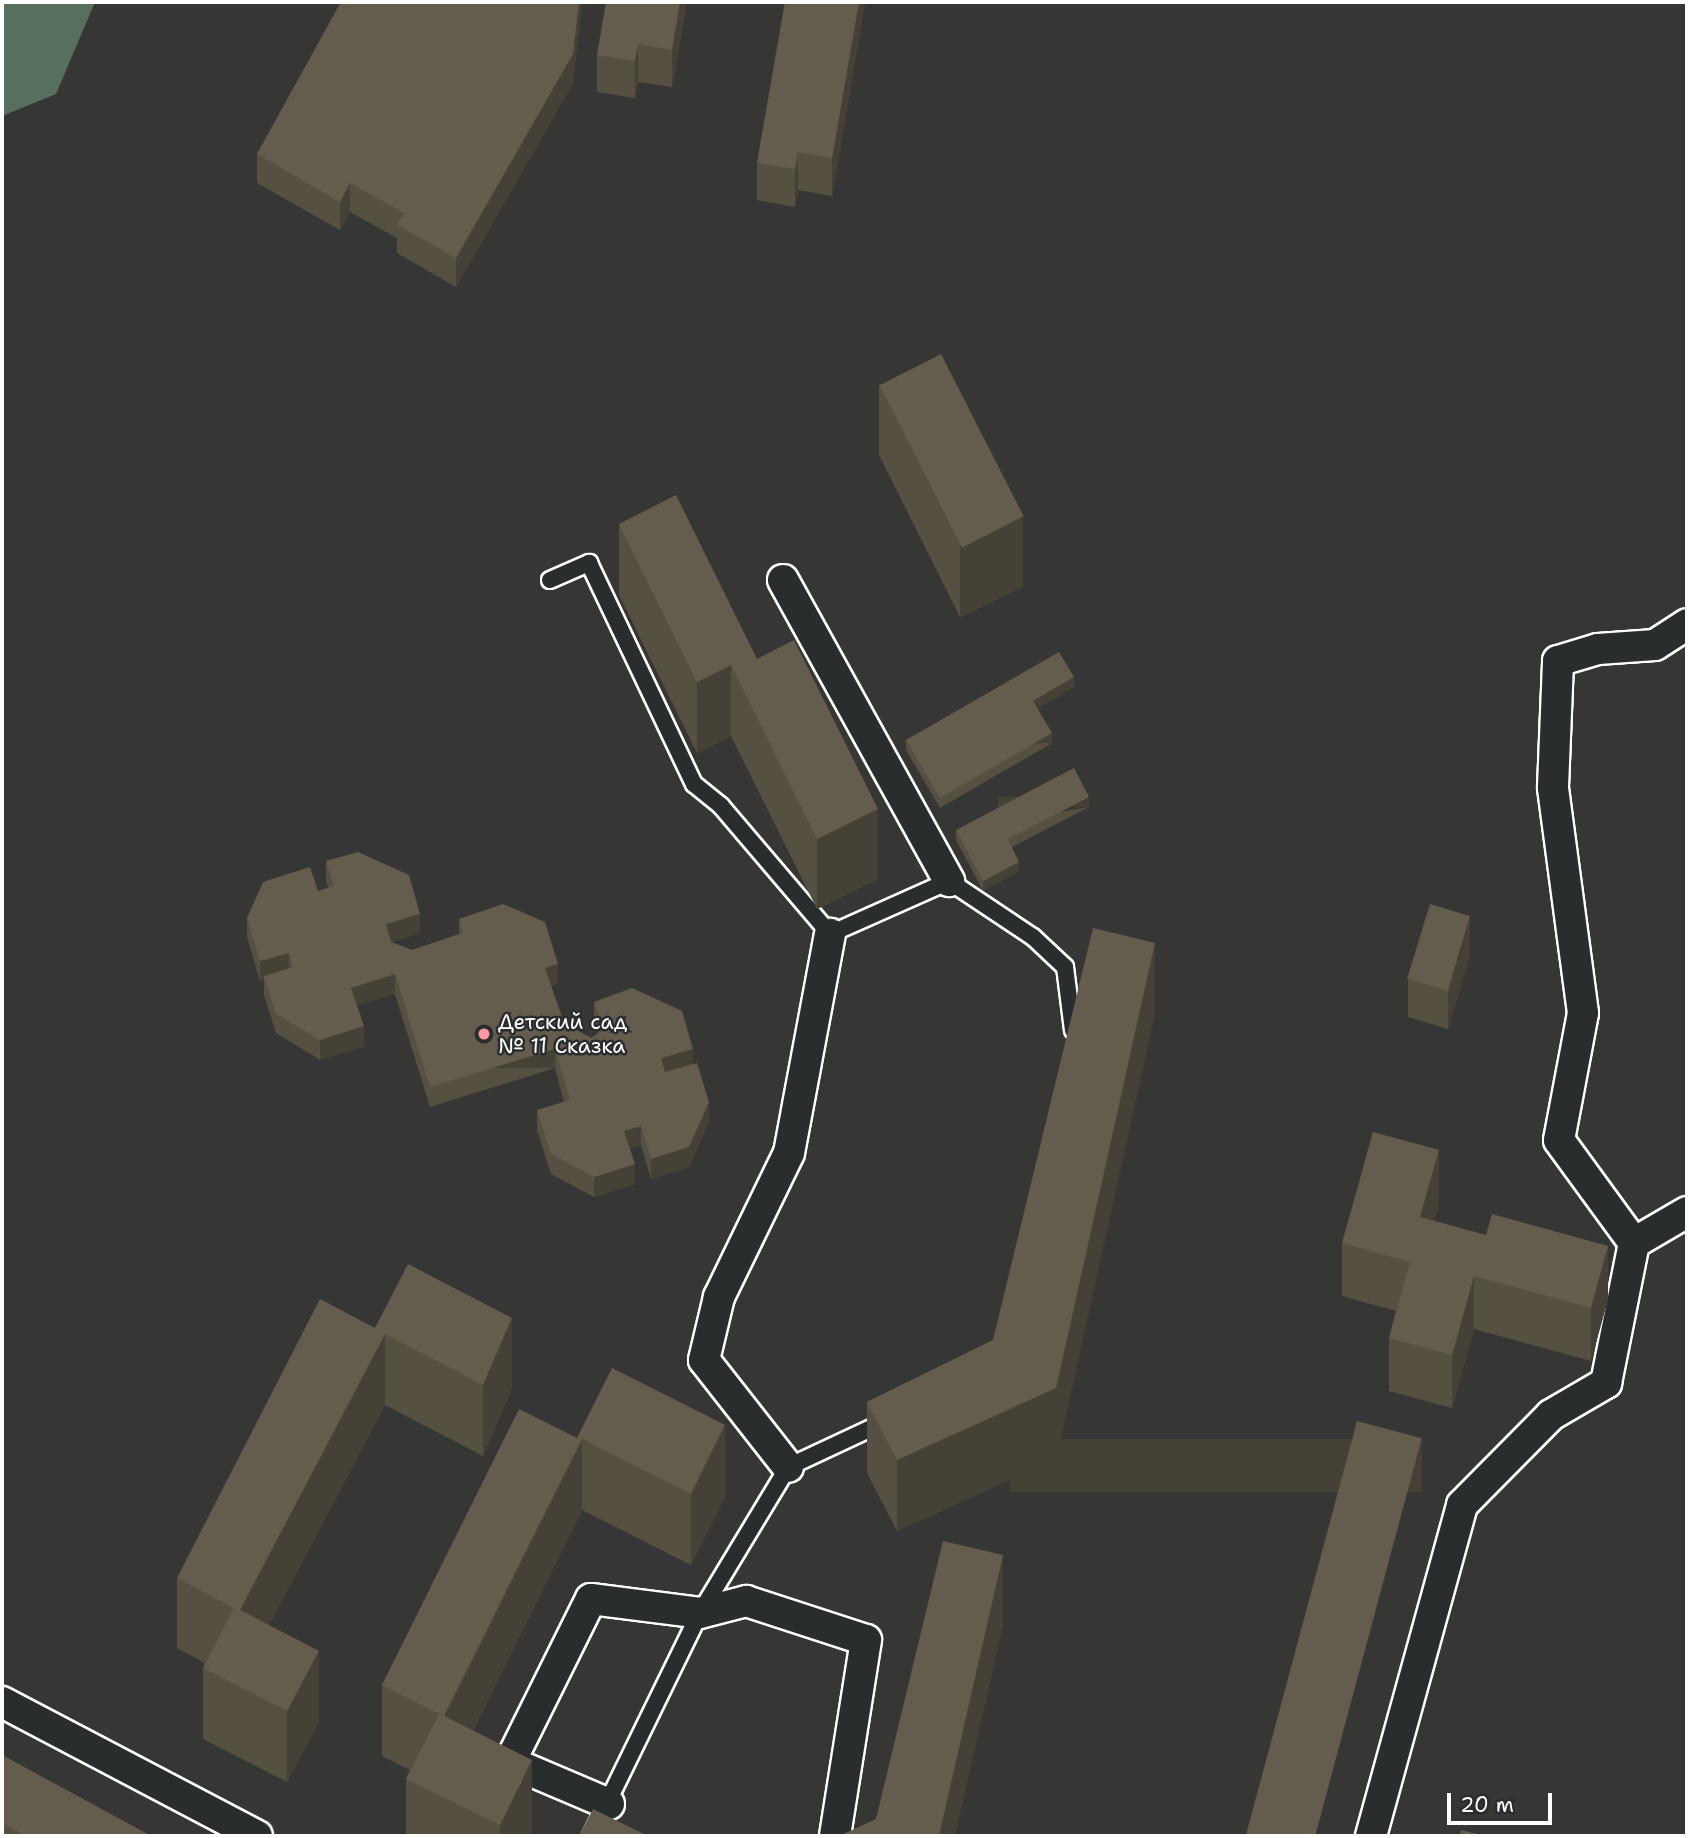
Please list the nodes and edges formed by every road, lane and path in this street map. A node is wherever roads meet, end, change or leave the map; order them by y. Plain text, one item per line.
1 (550, 580) dead end
2 (783, 580) dead end
3 (1687, 624) edge
4 (949, 881) junction
5 (830, 934) junction
6 (1068, 1049) edge
7 (1687, 1212) edge
8 (1634, 1243) junction
9 (908, 1410) edge
10 (788, 1467) junction
11 (700, 1613) junction
12 (2, 1702) edge
13 (609, 1804) junction
14 (594, 1835) edge
15 (257, 1836) edge
16 (835, 1836) edge
17 (1371, 1836) edge

1 - 5 lane
2 - 4 street
3 - 8 street
4 - 5 lane
4 - 6 lane
5 - 10 street
7 - 8 street
8 - 17 street
9 - 10 lane
10 - 11 lane
11 - 13 lane
11 - 13 street
11 - 16 street
12 - 15 street
13 - 14 lane

